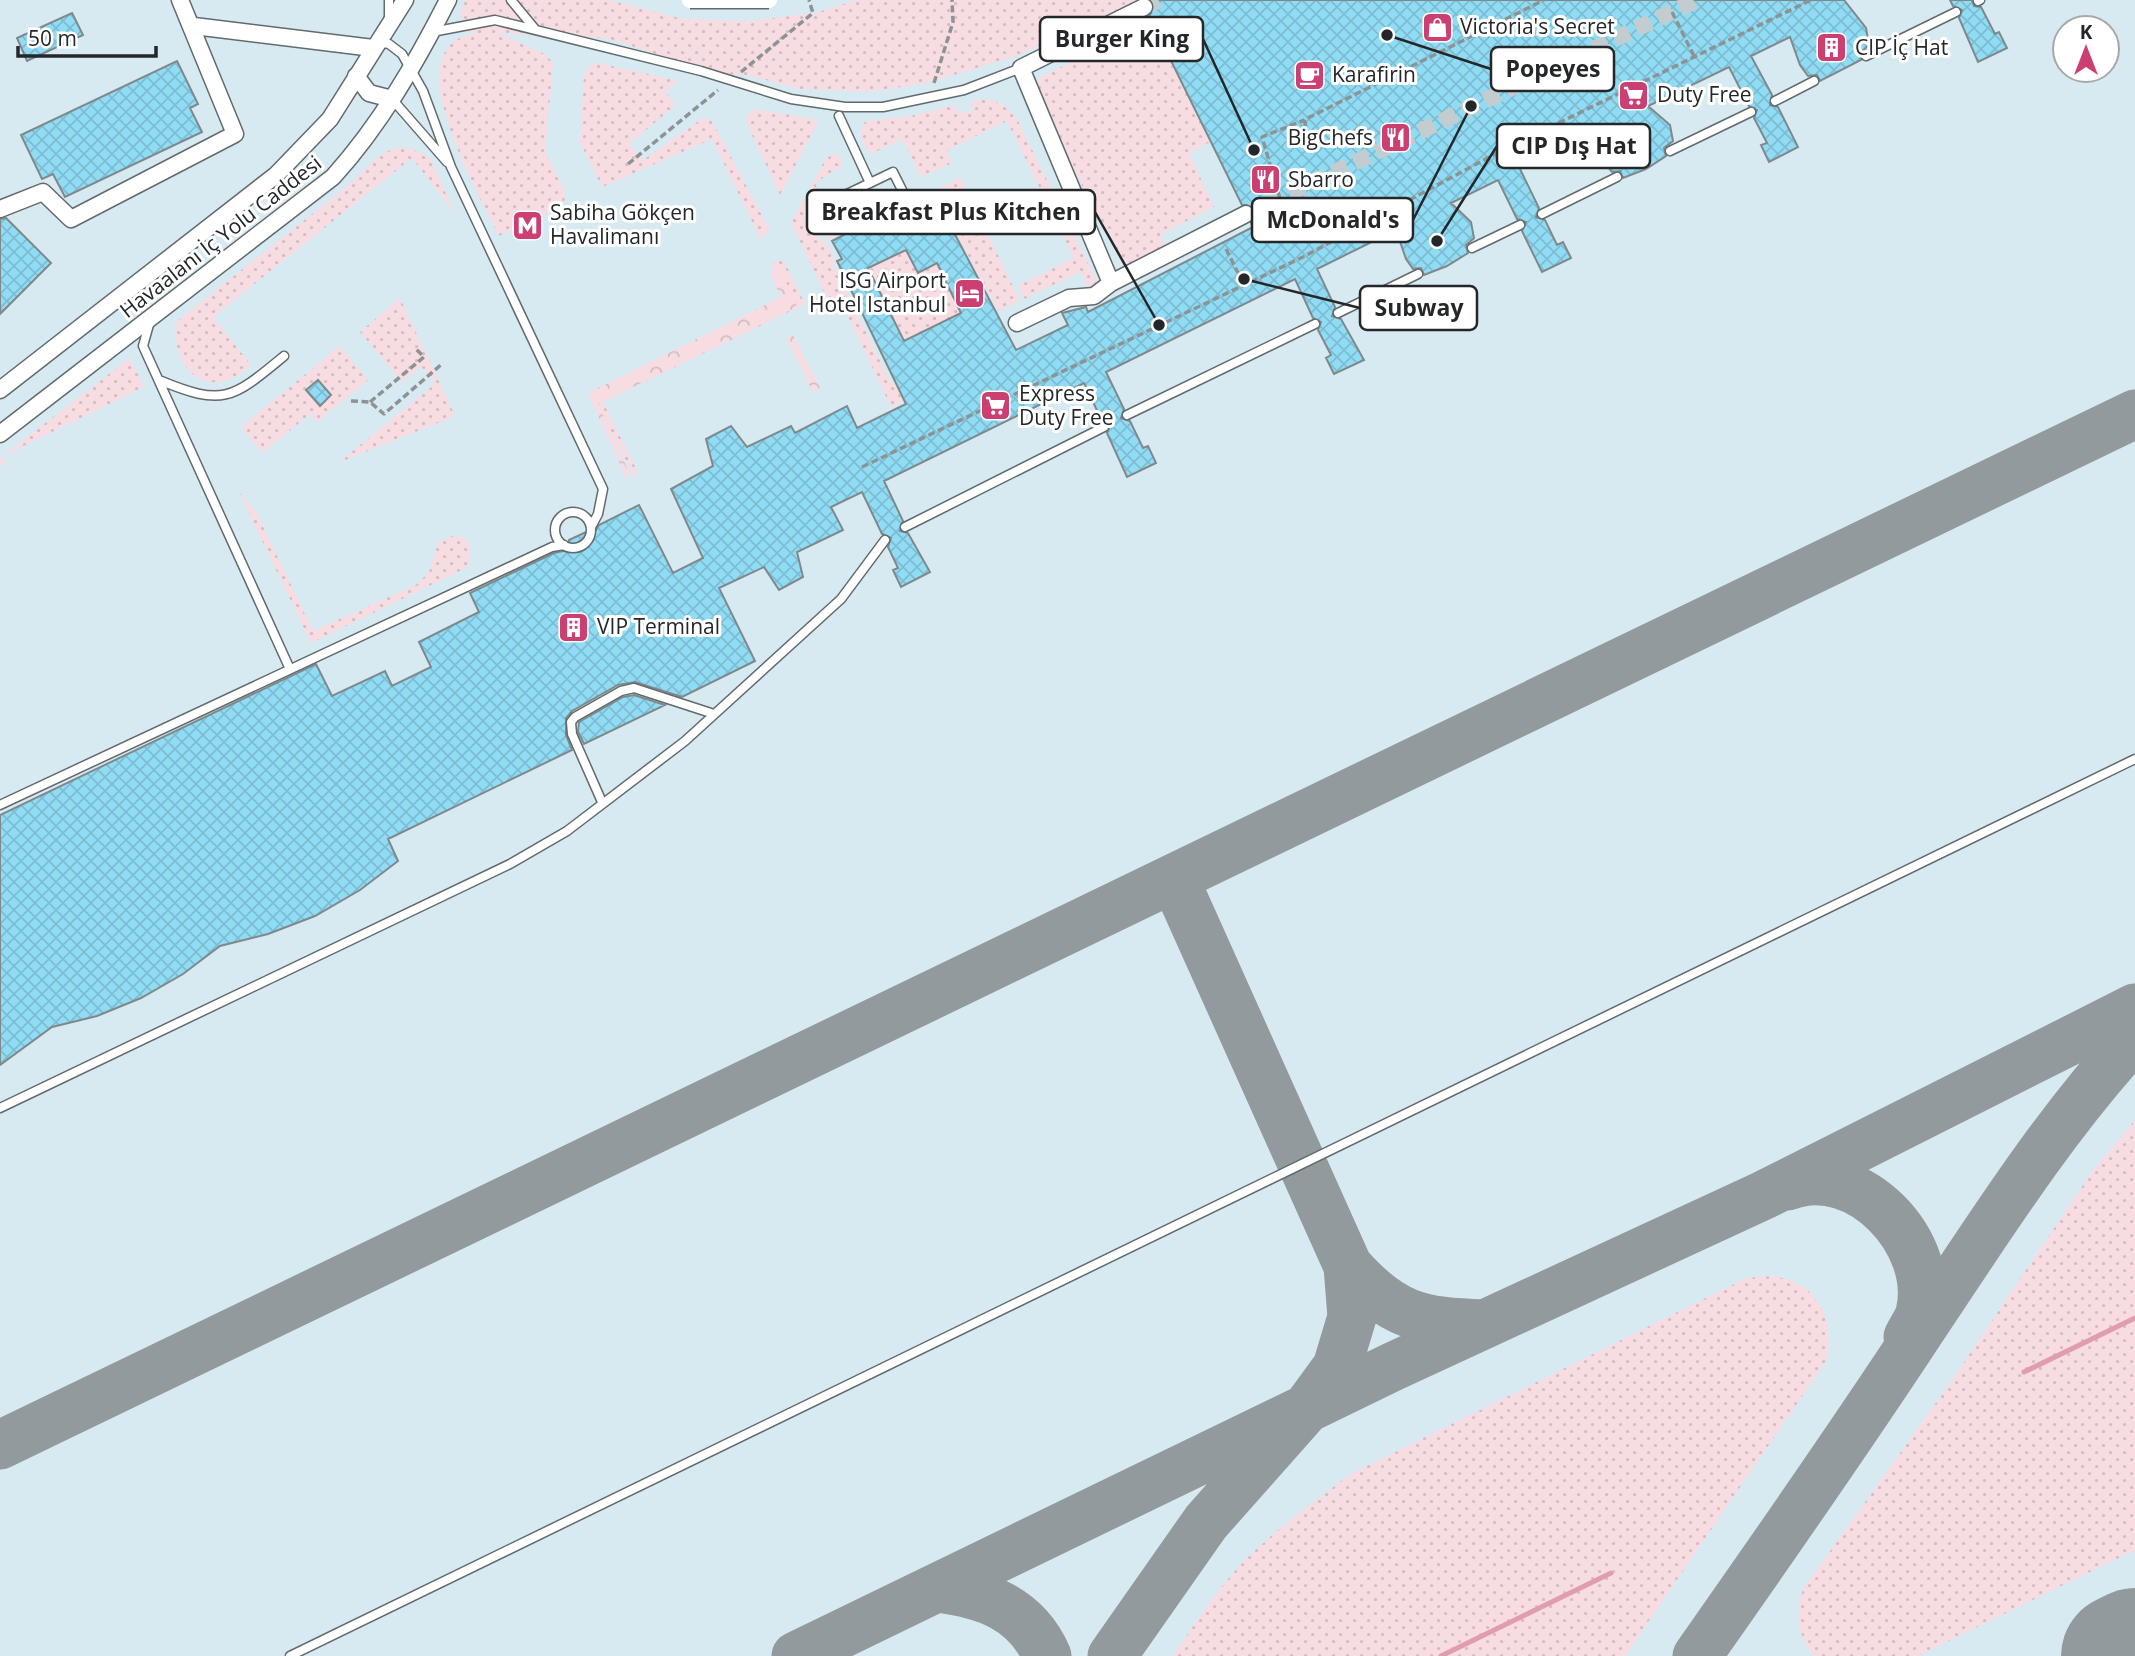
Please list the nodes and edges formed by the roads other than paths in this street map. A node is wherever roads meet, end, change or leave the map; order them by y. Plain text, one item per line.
1 (180, 0) edge
2 (389, 0) edge
3 (405, 0) edge
4 (448, 0) edge
5 (511, 0) edge
6 (690, 0) edge
7 (769, 0) edge
8 (1144, 7) dead end
9 (1956, 12) dead end
10 (389, 24) junction
11 (194, 26) junction
12 (535, 29) junction
13 (432, 32) junction
14 (375, 45) junction
15 (1866, 56) dead end
16 (1021, 68) junction
17 (411, 69) junction
18 (356, 76) junction
19 (1814, 81) dead end
20 (392, 99) junction
21 (1775, 101) dead end
22 (1751, 112) dead end
23 (839, 116) dead end
24 (1670, 151) dead end
25 (451, 167) junction
26 (1618, 177) dead end
27 (870, 183) junction
28 (0, 209) edge
29 (1246, 214) tunnel mouth
30 (1542, 214) dead end
31 (1520, 225) dead end
32 (1472, 248) dead end
33 (1418, 274) dead end
34 (1111, 283) junction
35 (1338, 313) dead end
36 (150, 320) junction
37 (1017, 323) dead end
38 (1315, 324) dead end
39 (284, 356) dead end
40 (159, 380) junction
41 (0, 390) edge
42 (1127, 415) dead end
43 (1104, 427) dead end
44 (0, 434) edge
45 (591, 527) junction
46 (905, 527) dead end
47 (885, 540) dead end
48 (564, 545) junction
49 (289, 667) junction
50 (713, 714) junction
51 (2135, 759) edge
52 (602, 802) junction
53 (0, 805) edge
54 (0, 1108) edge
55 (290, 1656) edge

1 - 11 street
2 - 10 lane
3 - 10 street, Havaalanı İç Yolu Caddesi
4 - 13 street, Havaalanı İç Yolu Caddesi
5 - 12 lane
6 - 7 street, bridge
8 - 16 street
9 - 15 lane
10 - 14 street, Havaalanı İç Yolu Caddesi
11 - 14 street
11 - 28 street
12 - 13 lane
12 - 16 lane
13 - 17 street, Havaalanı İç Yolu Caddesi
14 - 17 lane
14 - 18 street, Havaalanı İç Yolu Caddesi
16 - 34 street
17 - 20 street, Havaalanı İç Yolu Caddesi
17 - 25 lane
18 - 20 street
18 - 41 street, Havaalanı İç Yolu Caddesi
19 - 21 lane
20 - 25 lane
20 - 36 street, Havaalanı İç Yolu Caddesi
22 - 24 lane
23 - 27 lane
25 - 45 lane
26 - 30 lane
27 - 27 lane
29 - 34 street
31 - 32 lane
33 - 35 lane
34 - 37 street
36 - 40 lane
36 - 44 street, Havaalanı İç Yolu Caddesi
38 - 42 lane
39 - 40 lane
40 - 49 lane
43 - 46 lane
45 - 48 lane
45 - 48 lane
47 - 50 lane
48 - 49 lane
49 - 53 lane
50 - 52 lane
50 - 52 lane
51 - 55 lane
52 - 54 lane

